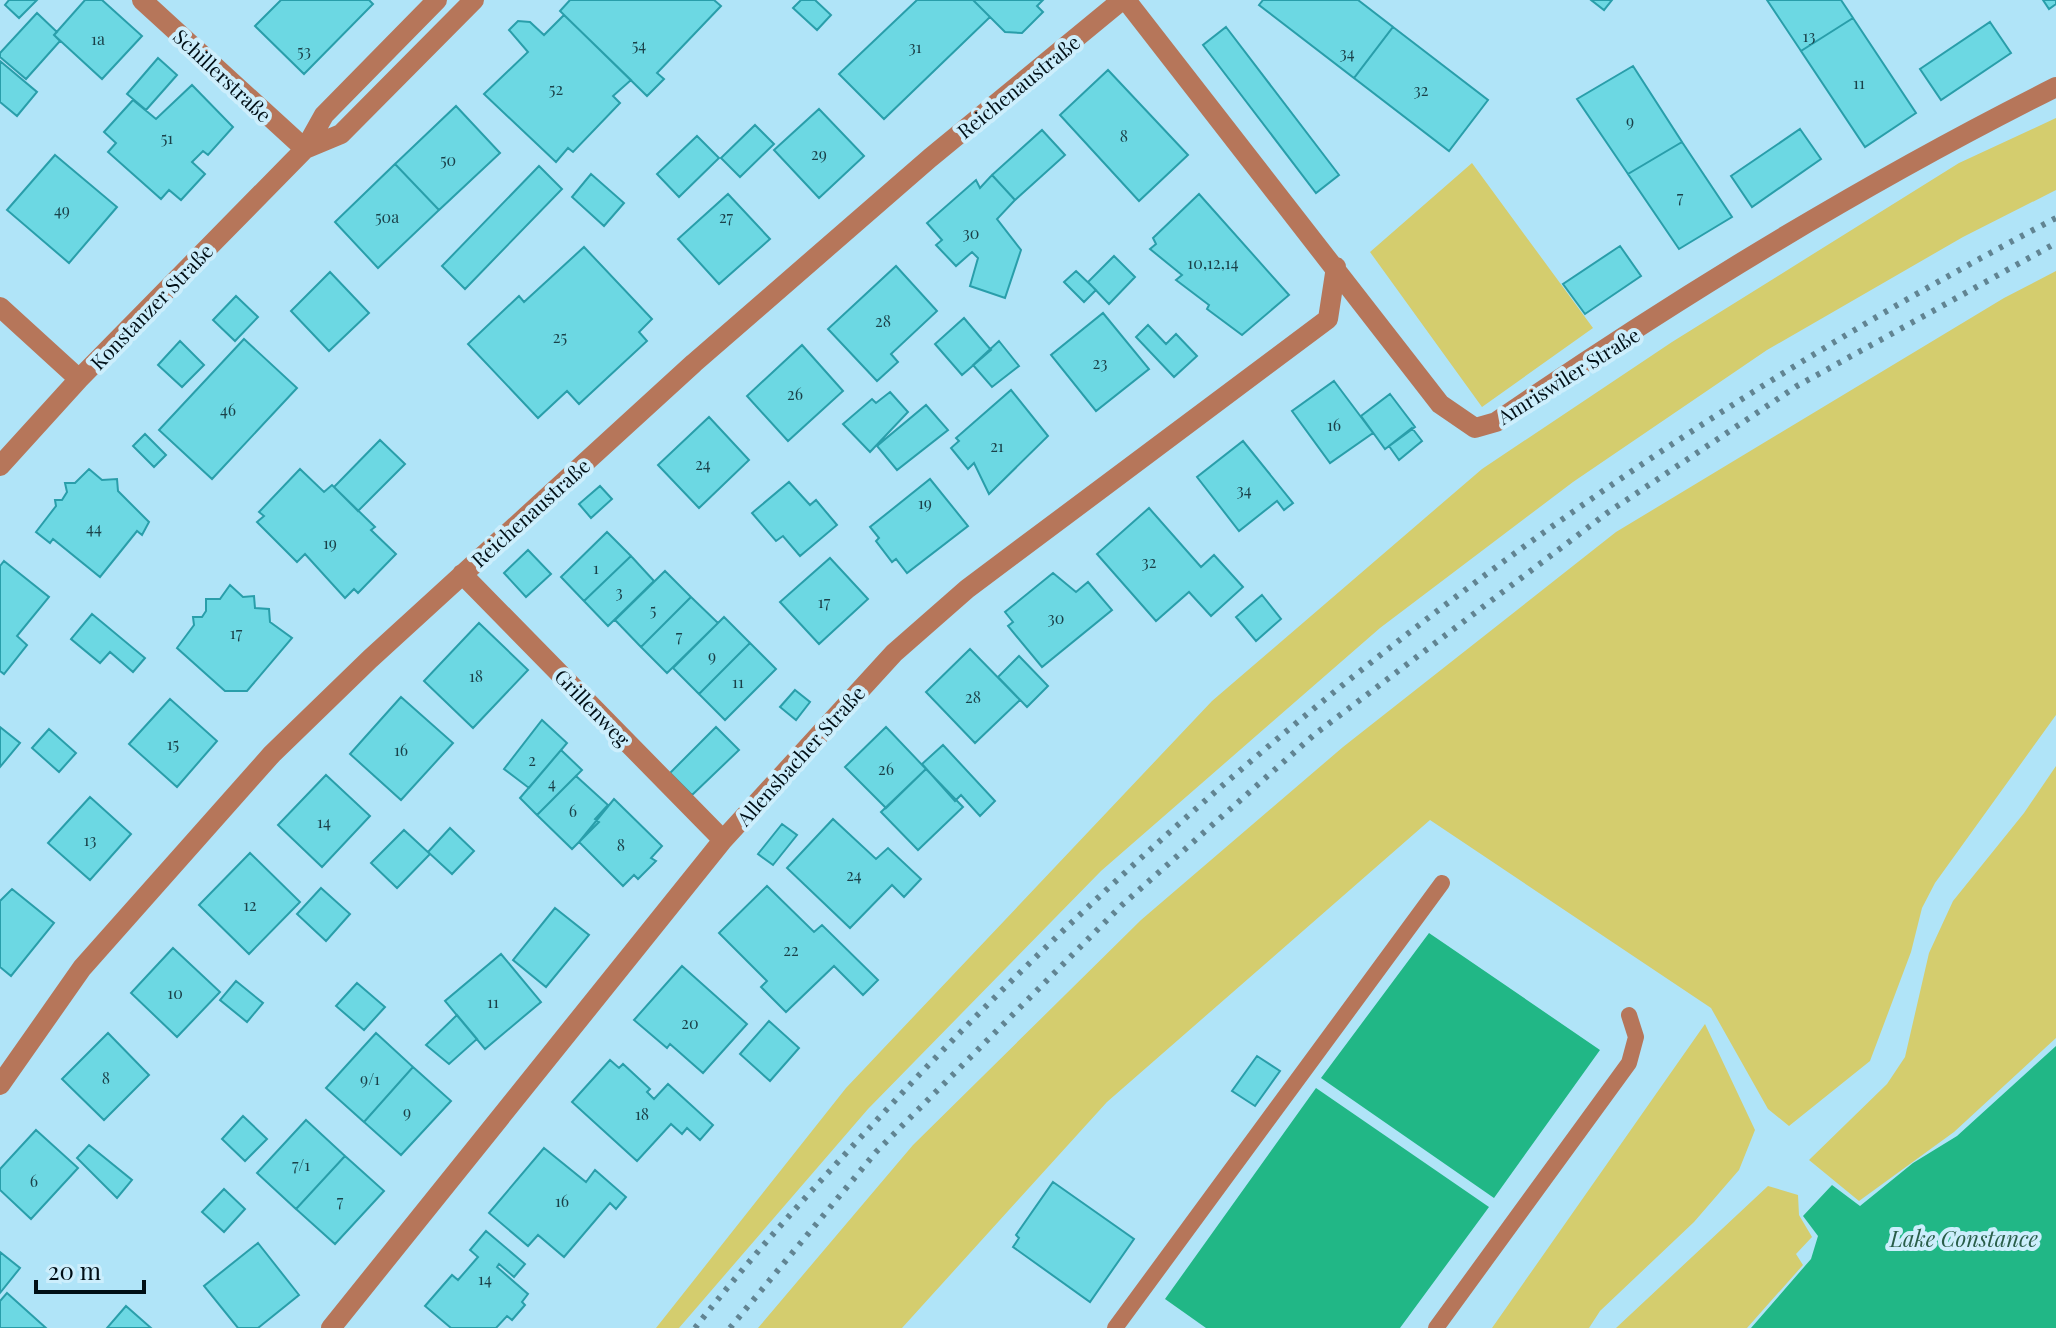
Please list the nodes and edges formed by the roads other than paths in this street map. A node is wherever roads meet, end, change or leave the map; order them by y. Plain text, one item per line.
1 (142, 0) edge
2 (437, 0) edge
3 (474, 0) edge
4 (1124, 0) edge
5 (2056, 87) edge
6 (305, 149) junction
7 (1336, 267) junction
8 (0, 307) edge
9 (79, 379) junction
10 (0, 466) edge
11 (462, 574) junction
12 (723, 840) junction
13 (1442, 883) dead end
14 (1629, 1015) dead end
15 (0, 1085) edge
16 (331, 1328) edge
17 (1115, 1328) edge
18 (1436, 1328) edge

1 - 6 street, Schillerstraße
2 - 6 street, Konstanzer Straße
3 - 6 street, Konstanzer Straße
4 - 7 street, Amriswiler Straße
4 - 11 street, Reichenaustraße
5 - 7 street, Amriswiler Straße
6 - 9 street, Konstanzer Straße
7 - 12 street, Allensbacher Straße
8 - 9 street
9 - 10 street, Konstanzer Straße
11 - 12 street, Grillenweg
11 - 15 street, Reichenaustraße
12 - 16 street, Allensbacher Straße
13 - 17 lane
14 - 18 lane

